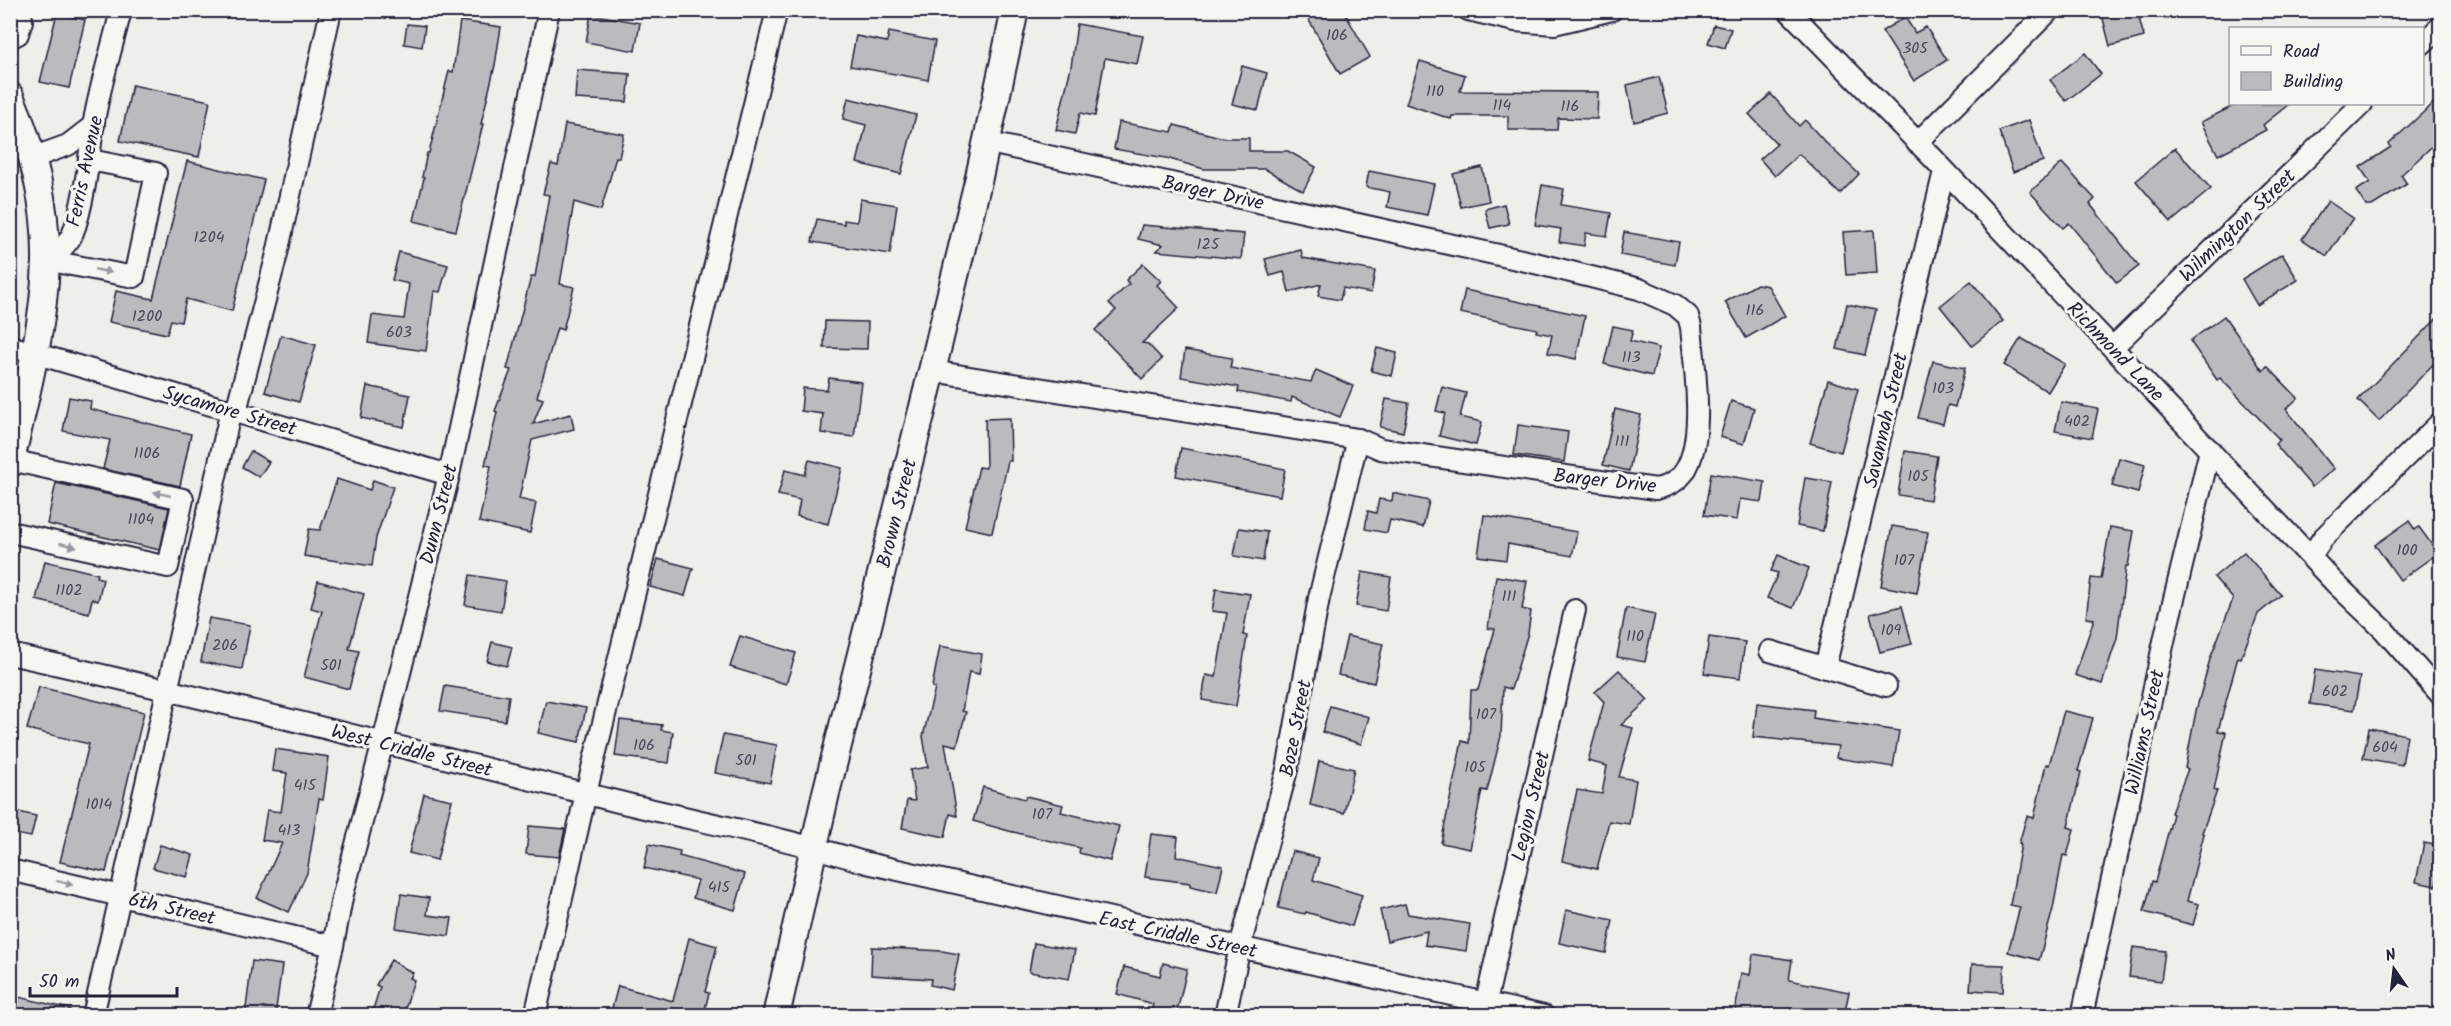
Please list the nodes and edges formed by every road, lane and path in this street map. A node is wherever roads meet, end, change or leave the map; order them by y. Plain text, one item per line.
1 (21, 10) edge
2 (121, 10) edge
3 (332, 10) edge
4 (549, 10) edge
5 (777, 10) edge
6 (1015, 10) edge
7 (1468, 10) edge
8 (1612, 10) edge
9 (1788, 10) edge
10 (2050, 10) edge
11 (2440, 27) edge
12 (10, 38) edge
13 (2424, 42) edge
14 (10, 96) edge
15 (2361, 105) edge
16 (94, 125) junction
17 (985, 142) junction
18 (1917, 143) junction
19 (33, 158) junction
20 (90, 160) junction
21 (1944, 171) junction
22 (46, 260) junction
23 (2113, 347) junction
24 (23, 350) edge
25 (932, 371) junction
26 (233, 410) junction
27 (2440, 423) edge
28 (1358, 439) junction
29 (2210, 450) junction
30 (11, 462) edge
31 (449, 475) junction
32 (10, 532) edge
33 (2311, 556) junction
34 (168, 567) junction
35 (194, 572) junction
36 (1575, 610) dead end
37 (1770, 651) dead end
38 (10, 654) edge
39 (1825, 668) junction
40 (1886, 686) dead end
41 (167, 689) junction
42 (2440, 694) edge
43 (383, 742) junction
44 (586, 793) junction
45 (814, 846) junction
46 (10, 870) edge
47 (120, 896) junction
48 (333, 946) junction
49 (1240, 947) junction
50 (1486, 1002) junction
51 (93, 1016) edge
52 (315, 1016) edge
53 (535, 1016) edge
54 (776, 1016) edge
55 (1225, 1016) edge
56 (1544, 1016) edge
57 (2082, 1016) edge

1 - 12 street
2 - 16 street, Ferris Avenue
3 - 26 street
4 - 31 street, Dunn Street
5 - 44 street
6 - 17 main road, Brown Street
7 - 8 street
9 - 18 street, Richmond Lane
10 - 18 street
11 - 13 street
14 - 19 main road
15 - 23 street, Wilmington Street
16 - 19 street
16 - 20 street, Ferris Avenue
17 - 25 main road, Brown Street
17 - 28 street, Barger Drive
18 - 21 street, Richmond Lane
19 - 22 main road
20 - 22 street, Ferris Avenue
22 -> 20 street
21 - 23 street, Richmond Lane
21 - 39 street, Savannah Street
22 - 24 main road
23 - 29 street, Richmond Lane
24 - 26 street, Sycamore Street
24 - 30 main road
25 - 28 street, Barger Drive
25 - 45 main road, Brown Street
26 - 31 street, Sycamore Street
26 - 35 street
27 - 33 street
28 - 49 street, Boze Street
29 - 33 street, Richmond Lane
29 - 57 street, Williams Street
34 -> 30 street
31 - 43 street, Dunn Street
32 -> 34 street
33 - 42 street, Richmond Lane
34 - 35 street
35 - 41 street
36 - 50 street, Legion Street
37 - 39 street
38 - 41 street, West Criddle Street
39 - 40 street
41 - 43 street, West Criddle Street
41 - 47 street
43 - 44 street, West Criddle Street
43 - 48 street, Dunn Street
44 - 45 street, West Criddle Street
44 - 53 street
45 - 49 street, East Criddle Street
45 - 54 main road, Brown Street
46 -> 47 street, 6th Street
47 - 48 street, 6th Street
47 - 51 street
48 - 52 street, Dunn Street
49 - 50 street, East Criddle Street
49 - 55 street, Boze Street
50 - 56 street, East Criddle Street

